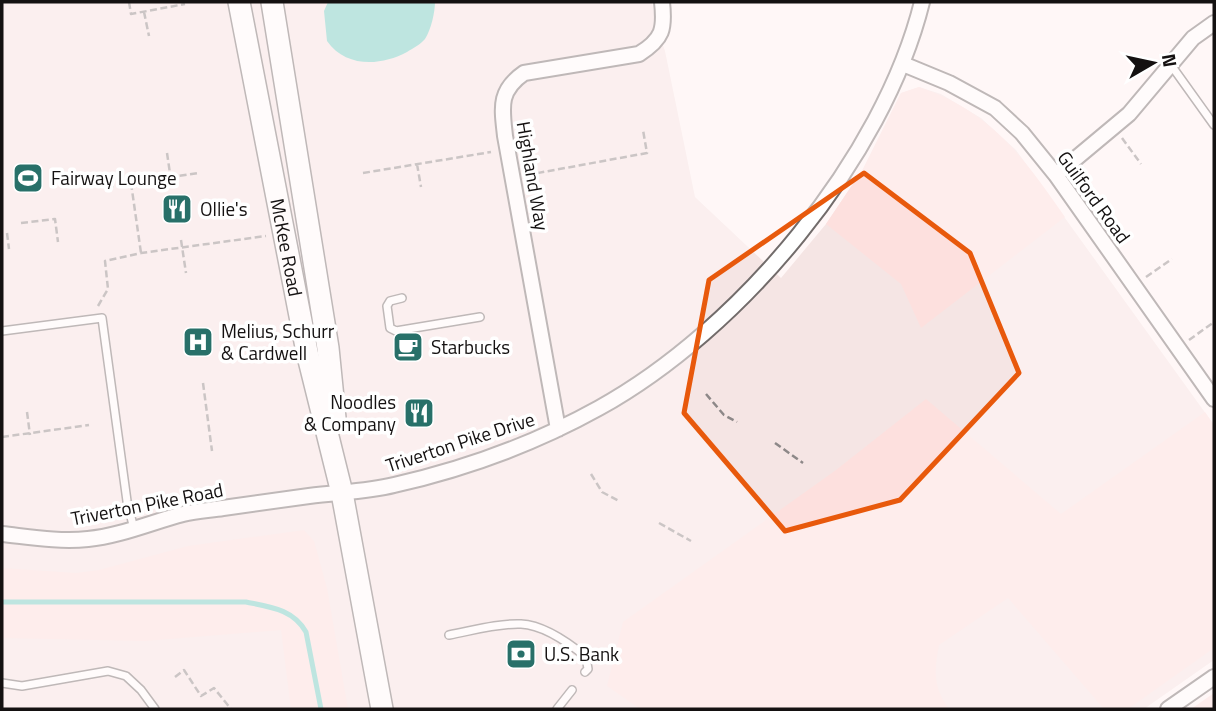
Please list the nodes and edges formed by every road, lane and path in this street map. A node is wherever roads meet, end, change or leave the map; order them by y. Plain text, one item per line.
1 (129, 2) edge
2 (239, 2) edge
3 (272, 2) edge
4 (662, 2) edge
5 (922, 2) edge
6 (186, 4) dead end
7 (144, 11) junction
8 (1214, 23) edge
9 (149, 36) dead end
10 (903, 64) junction
11 (1171, 65) junction
12 (1214, 125) edge
13 (1114, 127) junction
14 (643, 130) dead end
15 (491, 152) dead end
16 (166, 153) dead end
17 (417, 164) junction
18 (1141, 164) dead end
19 (198, 173) dead end
20 (363, 173) dead end
21 (526, 175) dead end
22 (1056, 175) junction
23 (170, 177) junction
24 (131, 183) junction
25 (107, 187) dead end
26 (172, 187) dead end
27 (421, 187) dead end
28 (21, 223) dead end
29 (6, 233) dead end
30 (266, 236) dead end
31 (181, 240) dead end
32 (58, 242) dead end
33 (182, 247) junction
34 (9, 249) dead end
35 (141, 253) junction
36 (1172, 259) dead end
37 (186, 273) dead end
38 (1134, 286) junction
39 (402, 298) dead end
40 (480, 317) dead end
41 (97, 318) junction
42 (1214, 321) edge
43 (2, 331) edge
44 (1178, 348) junction
45 (203, 383) dead end
46 (706, 394) dead end
47 (1214, 399) edge
48 (27, 412) dead end
49 (737, 422) dead end
50 (89, 425) dead end
51 (558, 429) junction
52 (30, 434) junction
53 (2, 437) edge
54 (775, 443) dead end
55 (212, 451) dead end
56 (803, 463) dead end
57 (591, 474) dead end
58 (342, 493) junction
59 (619, 501) dead end
60 (659, 523) dead end
61 (134, 528) junction
62 (2, 534) edge
63 (691, 541) dead end
64 (449, 635) dead end
65 (585, 672) dead end
66 (175, 677) dead end
67 (1214, 677) edge
68 (2, 683) edge
69 (572, 691) dead end
70 (155, 709) edge
71 (231, 709) edge
72 (382, 709) edge
73 (558, 709) edge
74 (1168, 709) edge

1 - 7 path
2 - 58 main road, McKee Road
3 - 58 main road, McKee Road
4 - 51 street, Highland Way
5 - 10 street, Triverton Pike Drive
6 - 7 path
7 - 9 path
8 - 11 street
10 - 22 street, Guilford Road
10 - 51 street, Triverton Pike Drive
11 - 12 lane
11 - 13 street
13 - 18 path
13 - 22 street
14 - 21 path
15 - 17 path
16 - 23 path
17 - 20 path
17 - 27 path
19 - 23 path
22 - 38 street, Guilford Road
23 - 24 path
23 - 26 path
24 - 25 path
24 - 35 path
28 - 32 path
29 - 34 path
30 - 33 path
31 - 33 path
33 - 35 path
33 - 37 path
35 - 41 path
36 - 38 path
38 - 44 street, Guilford Road
39 - 40 lane
41 - 43 lane
41 - 61 lane
42 - 44 path
44 - 47 street, Guilford Road
45 - 55 path
46 - 49 path
48 - 52 path
50 - 52 path
51 - 58 street, Triverton Pike Drive
52 - 53 path
54 - 56 path
57 - 59 path
58 - 61 street, Triverton Pike Road
58 - 72 main road, McKee Road
60 - 63 path
61 - 62 street, Triverton Pike Road
64 - 65 lane
66 - 71 path
67 - 74 street
68 - 70 lane
69 - 73 lane

